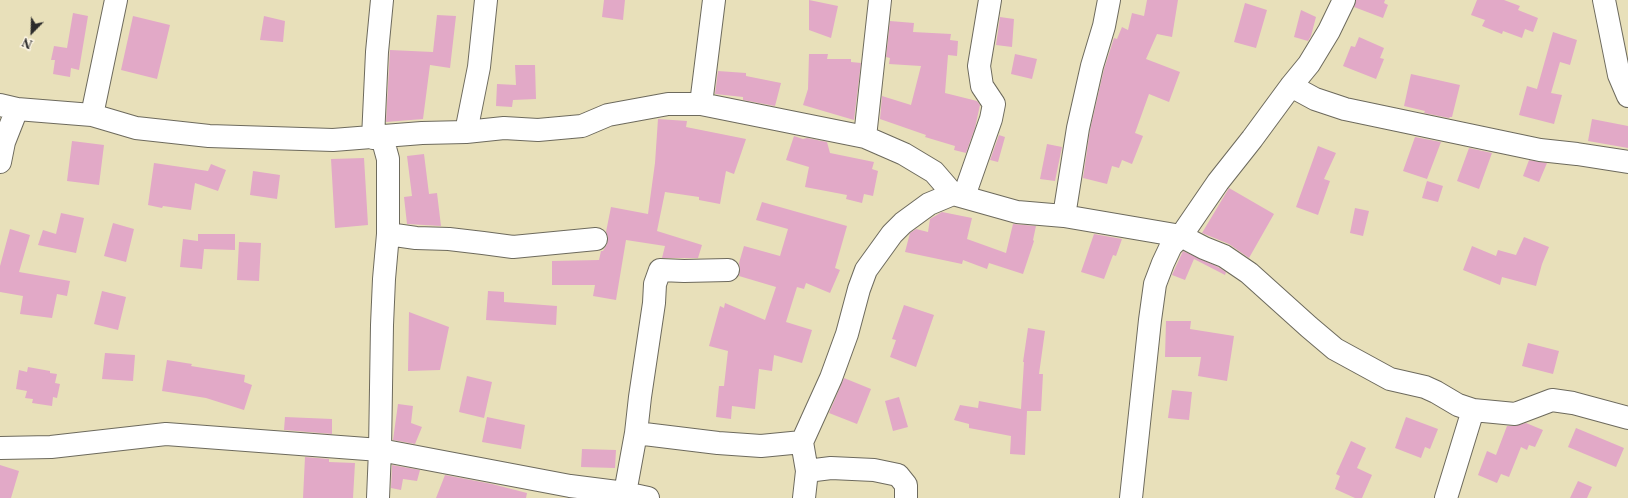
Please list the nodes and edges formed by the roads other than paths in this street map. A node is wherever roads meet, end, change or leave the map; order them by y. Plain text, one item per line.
1 (116, 0) edge
2 (382, 0) edge
3 (486, 0) edge
4 (714, 0) edge
5 (880, 0) edge
6 (990, 0) edge
7 (1110, 0) edge
8 (1344, 0) edge
9 (1604, 0) edge
10 (1291, 86) junction
11 (1628, 96) edge
12 (701, 104) junction
13 (8, 107) edge
14 (92, 114) junction
15 (466, 132) junction
16 (378, 137) junction
17 (865, 137) junction
18 (0, 162) edge
19 (1628, 162) edge
20 (959, 195) junction
21 (1064, 216) junction
22 (388, 234) junction
23 (1181, 236) junction
24 (596, 240) dead end
25 (728, 270) dead end
26 (1473, 410) junction
27 (1628, 418) edge
28 (636, 433) junction
29 (802, 442) junction
30 (0, 448) edge
31 (380, 450) junction
32 (807, 471) junction
33 (625, 493) junction
34 (378, 498) edge
35 (648, 498) edge
36 (804, 498) edge
37 (906, 498) edge
38 (1131, 498) edge
39 (1446, 498) edge

1 - 14 street
2 - 16 street
3 - 15 street
4 - 12 street
5 - 17 street
6 - 20 street
7 - 21 street
8 - 10 street
9 - 11 street
10 - 19 street
10 - 23 street
12 - 15 street
12 - 17 street
13 - 14 street
13 - 18 street
14 - 16 street
15 - 16 street
16 - 22 street
17 - 20 street
20 - 21 street
20 - 29 street
21 - 23 street
22 - 24 street
22 - 31 street
23 - 26 street
23 - 38 street
25 - 28 street
26 - 27 street
26 - 39 street
28 - 29 street
28 - 33 street
29 - 32 street
30 - 31 street
31 - 33 street
31 - 34 street
32 - 36 street
32 - 37 street
33 - 35 street

